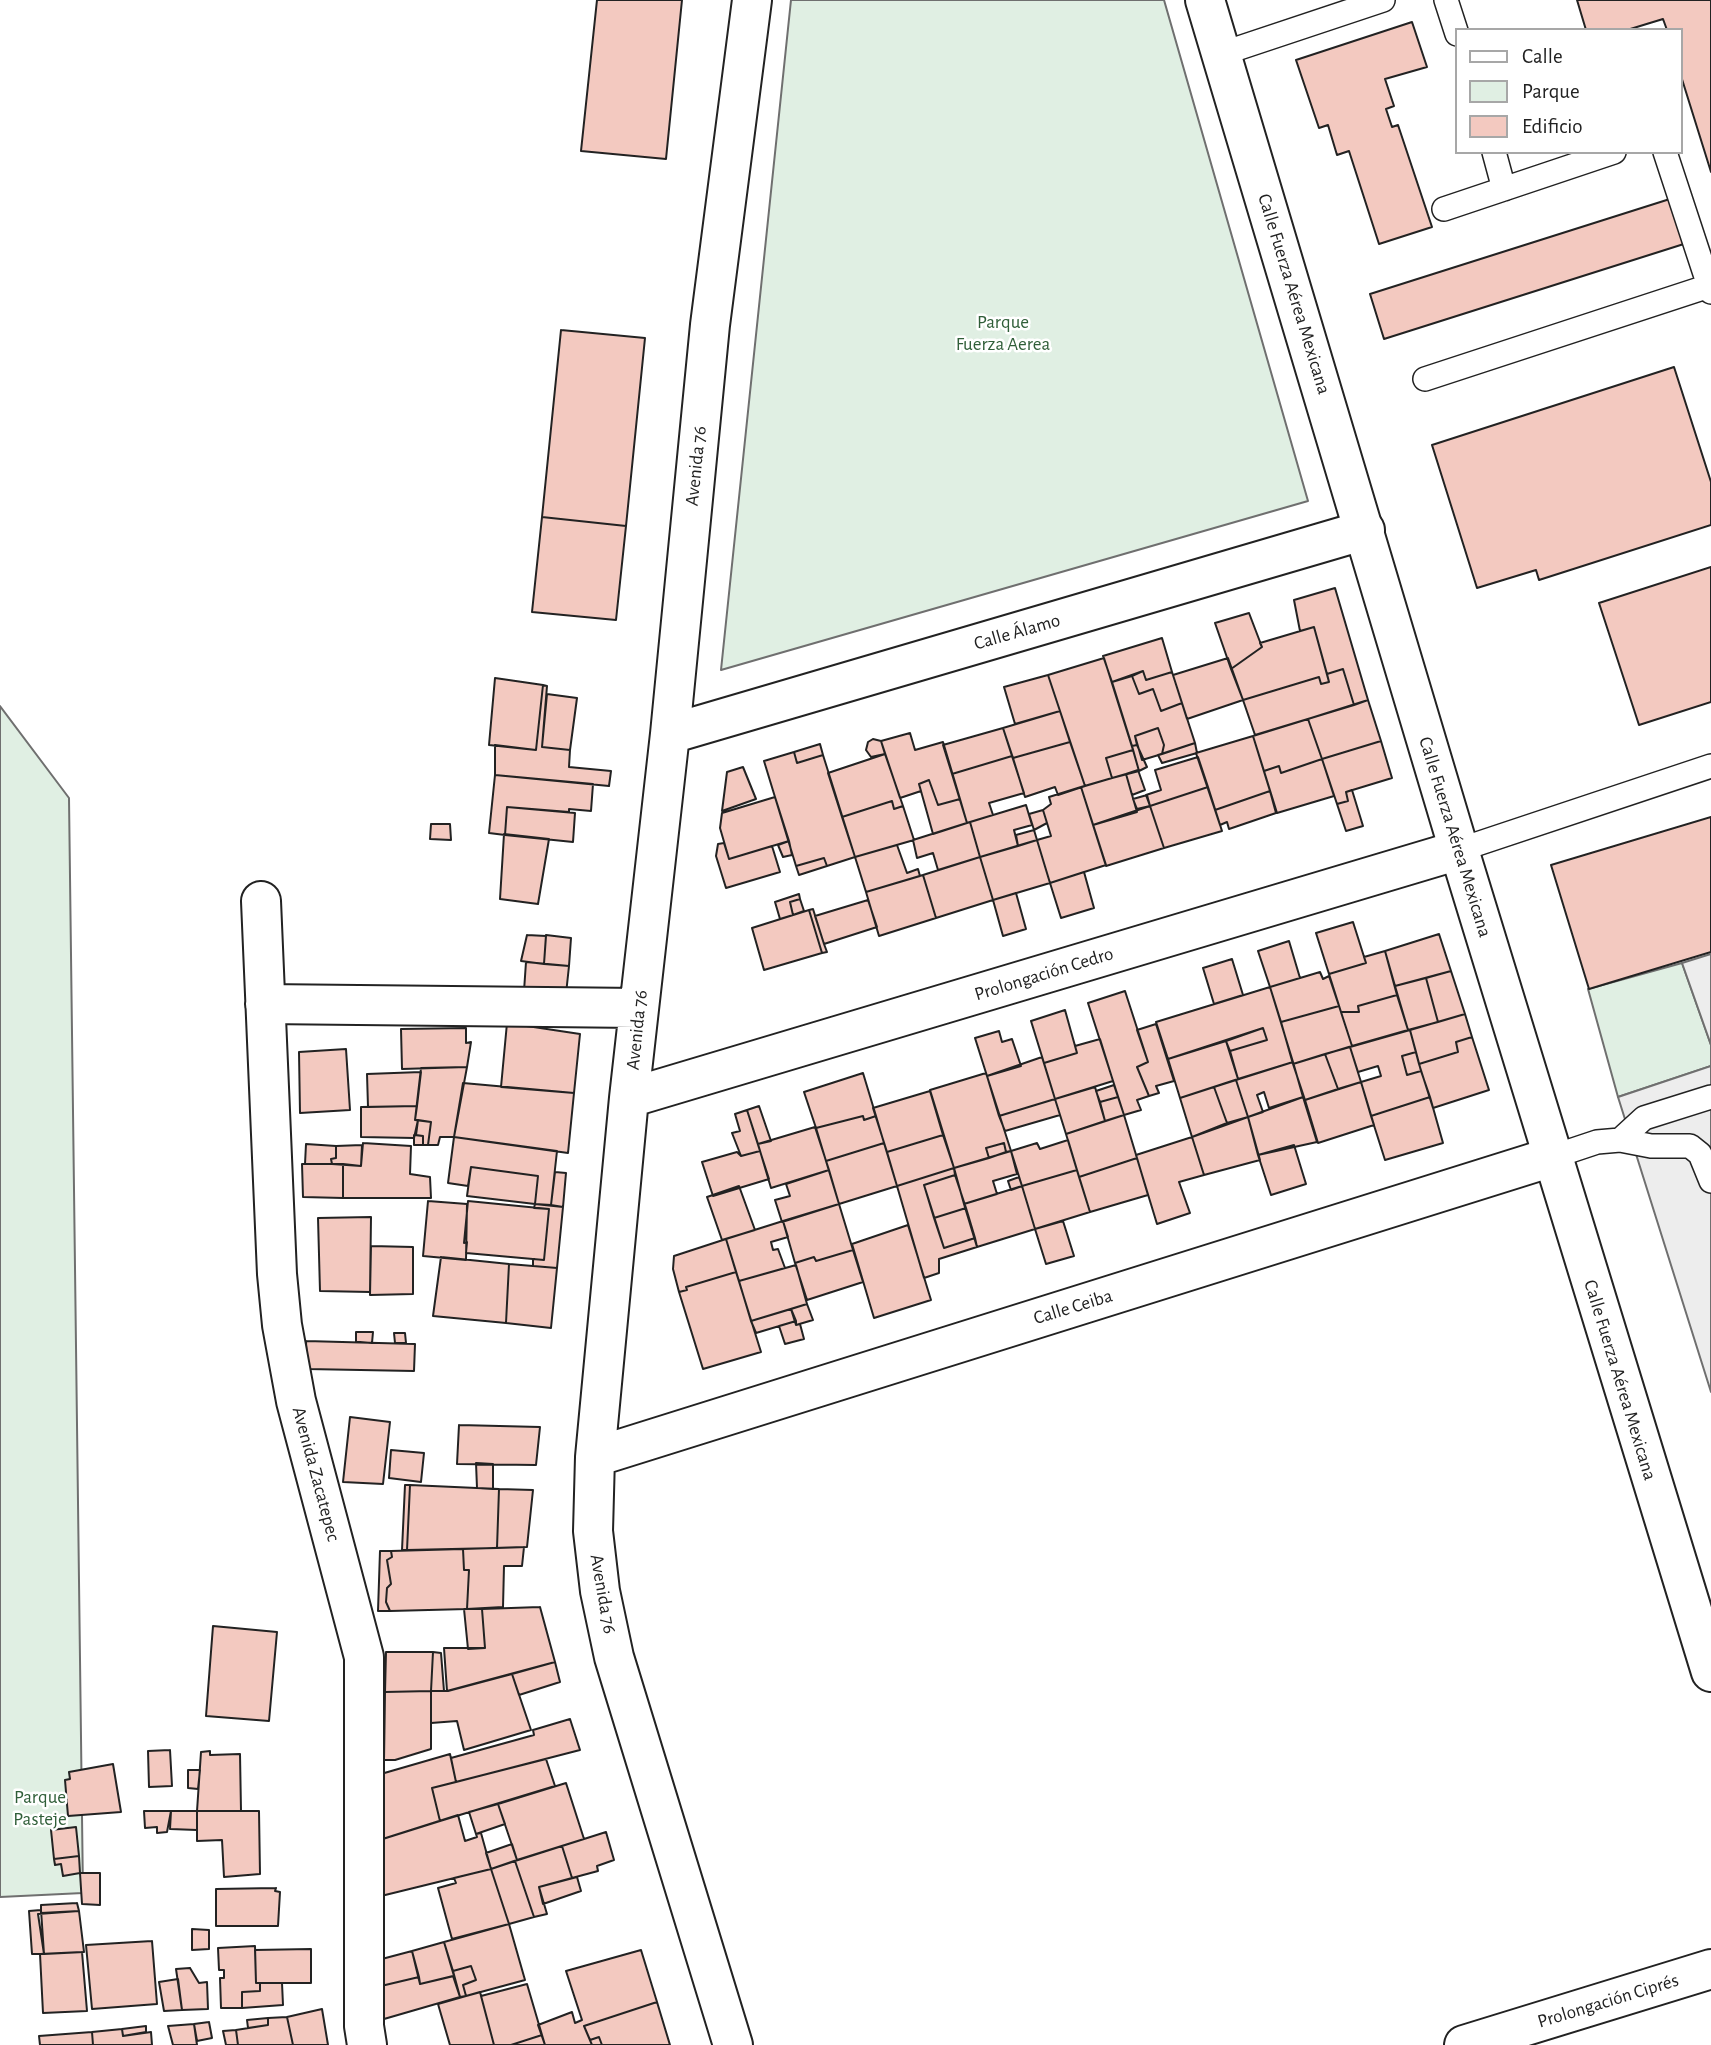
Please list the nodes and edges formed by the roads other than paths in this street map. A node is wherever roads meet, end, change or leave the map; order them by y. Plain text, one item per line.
1 (752, 0) edge
2 (1205, 0) edge
3 (1384, 0) edge
4 (1446, 0) edge
5 (1456, 31) edge
6 (1221, 54) junction
7 (1495, 154) edge
8 (1608, 154) edge
9 (1666, 154) edge
10 (1504, 189) junction
11 (1444, 209) dead end
12 (1710, 289) edge
13 (1425, 379) dead end
14 (1365, 530) junction
15 (670, 734) junction
16 (1711, 766) edge
17 (1459, 850) junction
18 (261, 901) dead end
19 (265, 1004) junction
20 (639, 1008) junction
21 (1711, 1097) edge
22 (629, 1098) junction
23 (1620, 1140) junction
24 (1552, 1157) junction
25 (1711, 1181) edge
26 (595, 1457) junction
27 (1711, 1672) edge
28 (1711, 1969) edge
29 (367, 2045) edge
30 (733, 2045) edge
31 (1464, 2045) edge

1 - 15 street, Avenida 76
2 - 6 street, Calle Fuerza Aérea Mexicana
3 - 6 lane
4 - 5 lane
6 - 14 street, Calle Fuerza Aérea Mexicana
7 - 10 lane
8 - 10 lane
9 - 12 lane
10 - 11 lane
12 - 13 lane
14 - 15 street, Calle Álamo
14 - 17 street, Calle Fuerza Aérea Mexicana
15 - 20 street, Avenida 76
16 - 17 lane
17 - 22 street, Prolongación Cedro
17 - 24 street, Calle Fuerza Aérea Mexicana
18 - 19 street, Avenida Zacatepec
19 - 20 street
19 - 29 street, Avenida Zacatepec
20 - 22 street, Avenida 76
21 - 23 lane
22 - 26 street, Avenida 76
23 - 24 lane
23 - 25 lane
24 - 26 street, Calle Ceiba
24 - 27 street, Calle Fuerza Aérea Mexicana
26 - 30 street, Avenida 76
28 - 31 street, Prolongación Ciprés

